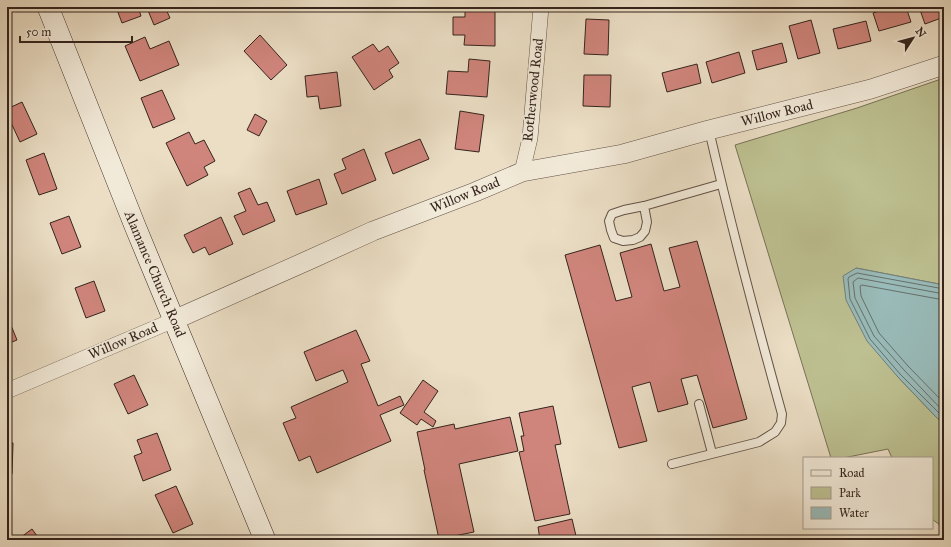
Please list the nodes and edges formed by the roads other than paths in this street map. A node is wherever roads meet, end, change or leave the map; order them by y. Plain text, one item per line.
1 (48, 7) edge
2 (541, 7) edge
3 (944, 65) edge
4 (709, 130) junction
5 (522, 172) junction
6 (721, 184) junction
7 (644, 206) junction
8 (174, 320) junction
9 (7, 391) edge
10 (699, 404) dead end
11 (712, 453) junction
12 (672, 464) dead end
13 (265, 540) edge

1 - 8 main road, Alamance Church Road
2 - 5 street, Rotherwood Road
3 - 4 street, Willow Road
4 - 5 street, Willow Road
4 - 6 lane
5 - 8 street, Willow Road
6 - 7 lane
6 - 11 lane
7 - 7 lane
8 - 9 street, Willow Road
8 - 13 main road, Alamance Church Road
10 - 11 lane
11 - 12 lane

